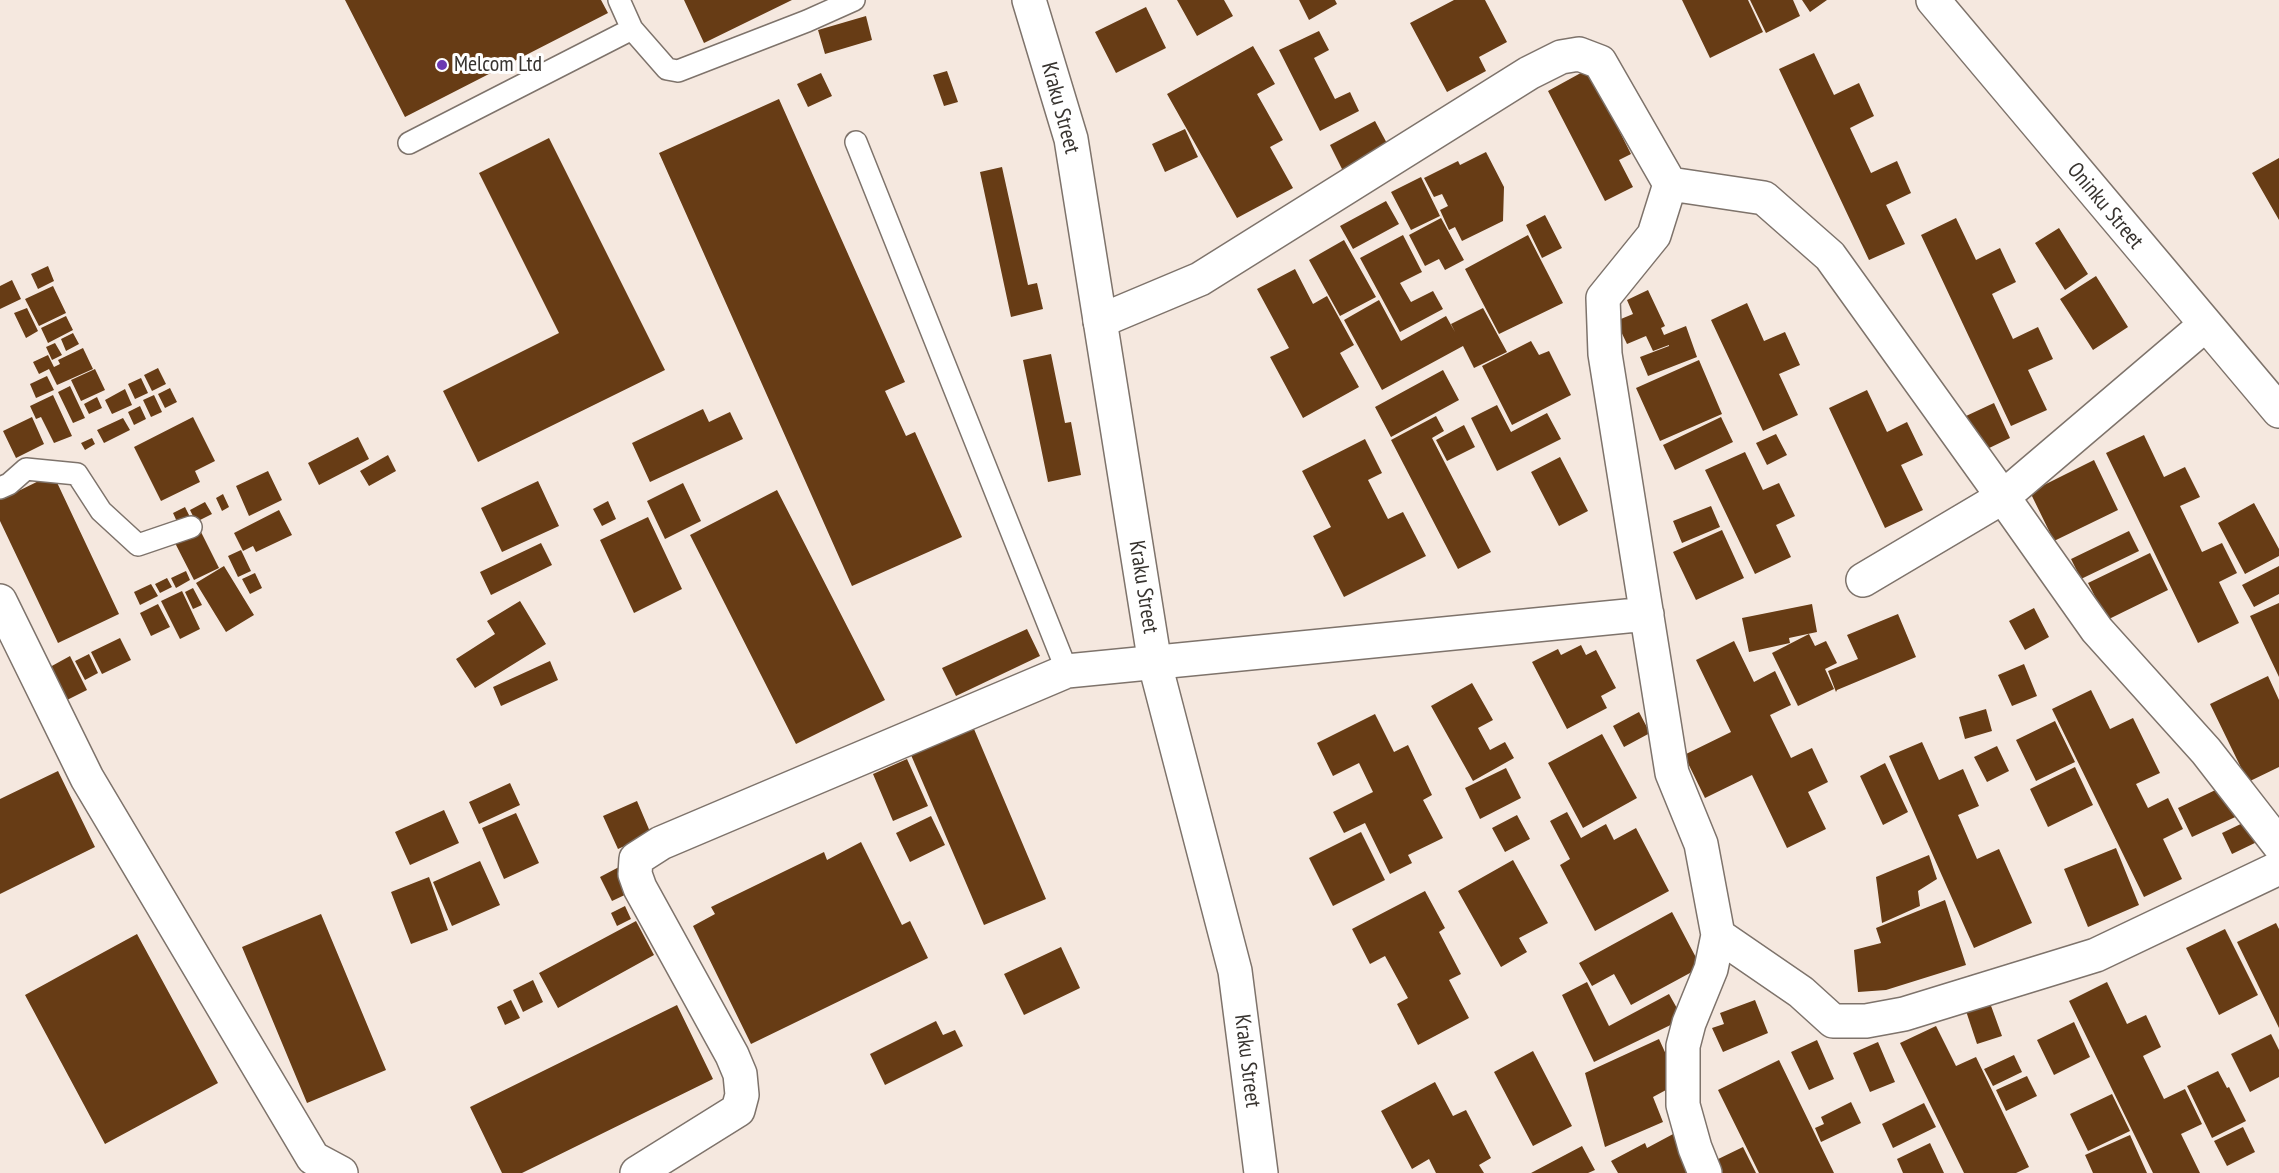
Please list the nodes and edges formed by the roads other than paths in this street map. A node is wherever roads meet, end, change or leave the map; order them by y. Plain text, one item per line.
1 (619, 0) edge
2 (854, 0) edge
3 (1029, 0) edge
4 (1933, 0) edge
5 (632, 29) junction
6 (856, 142) dead end
7 (409, 143) dead end
8 (1670, 184) junction
9 (1100, 321) junction
10 (2205, 325) junction
11 (2279, 411) edge
12 (0, 488) edge
13 (2003, 496) junction
14 (191, 527) dead end
15 (1863, 580) dead end
16 (0, 601) edge
17 (1647, 614) junction
18 (1155, 664) junction
19 (1067, 671) junction
20 (2279, 845) edge
21 (2279, 868) edge
22 (1718, 935) junction
23 (341, 1173) edge
24 (637, 1173) edge
25 (1261, 1173) edge
26 (1705, 1173) edge

1 - 5 lane
2 - 5 lane
3 - 9 street, Kraku Street
4 - 10 street, Oninku Street
5 - 7 lane
6 - 19 lane
8 - 9 street
8 - 13 street
8 - 17 street
9 - 18 street, Kraku Street
10 - 11 street, Oninku Street
10 - 13 street
12 - 14 lane
13 - 15 street
13 - 20 street
16 - 23 street
17 - 18 street
17 - 22 street
18 - 19 street
18 - 25 street, Kraku Street
19 - 24 street
21 - 22 street
22 - 26 street

